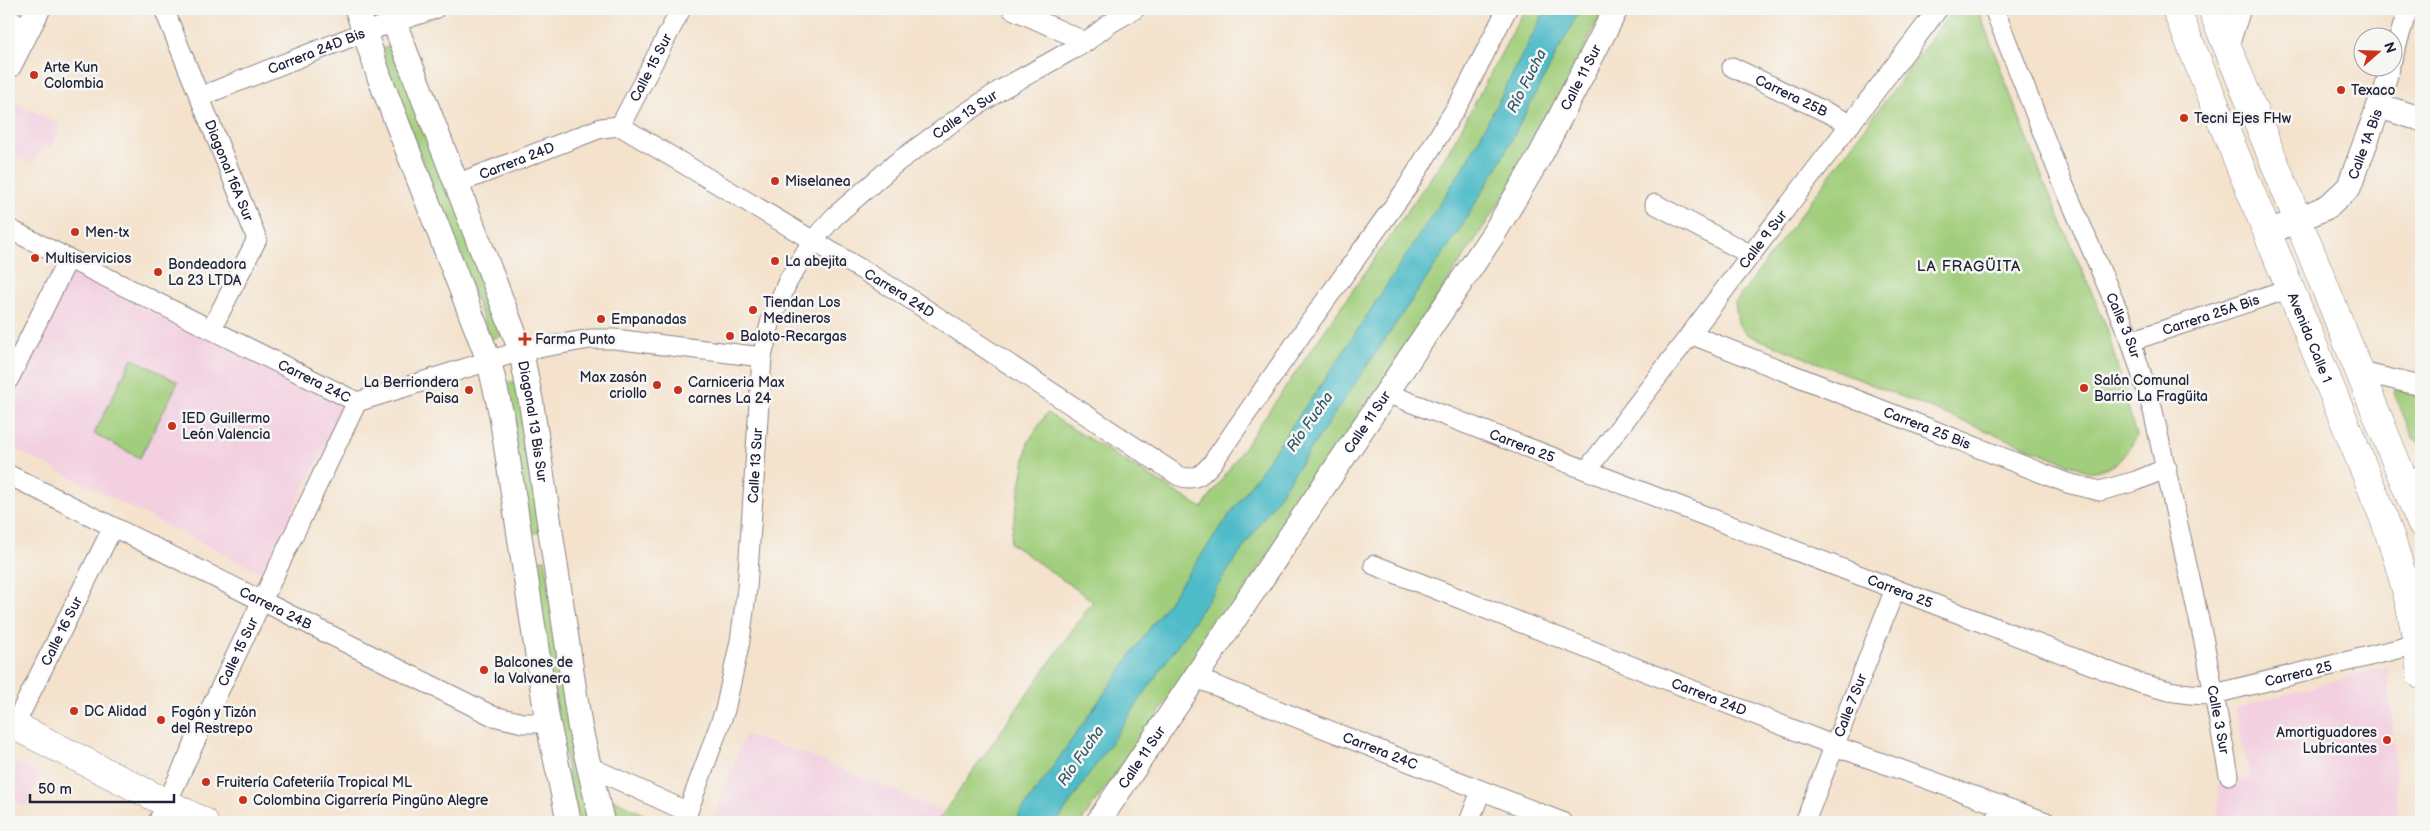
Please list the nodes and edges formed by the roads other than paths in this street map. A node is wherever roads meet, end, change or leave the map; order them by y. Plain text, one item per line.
1 (164, 9) edge
2 (357, 9) edge
3 (435, 9) edge
4 (681, 9) edge
5 (1012, 9) edge
6 (1135, 9) edge
7 (1507, 9) edge
8 (1616, 9) edge
9 (1938, 9) edge
10 (1994, 9) edge
11 (2176, 9) edge
12 (2212, 9) edge
13 (2241, 9) edge
14 (2408, 9) edge
15 (392, 15) edge
16 (25, 19) edge
17 (2402, 28) edge
18 (366, 32) junction
19 (1086, 42) junction
20 (2228, 49) junction
21 (9, 66) edge
22 (1732, 67) dead end
23 (2387, 78) edge
24 (199, 97) junction
25 (2379, 106) junction
26 (2421, 119) edge
27 (1851, 124) junction
28 (620, 126) junction
29 (456, 184) junction
30 (1655, 204) dead end
31 (2298, 220) junction
32 (9, 229) edge
33 (2268, 233) junction
34 (812, 240) junction
35 (1751, 255) junction
36 (68, 259) junction
37 (2291, 288) junction
38 (212, 328) junction
39 (1690, 334) junction
40 (2130, 341) junction
41 (521, 351) junction
42 (762, 357) junction
43 (489, 361) junction
44 (2361, 372) junction
45 (9, 379) edge
46 (2421, 386) edge
47 (1386, 393) junction
48 (357, 402) junction
49 (2167, 468) junction
50 (1586, 470) junction
51 (9, 475) edge
52 (2419, 501) edge
53 (113, 527) junction
54 (552, 542) junction
55 (521, 548) junction
56 (1374, 566) dead end
57 (1895, 589) junction
58 (262, 601) junction
59 (2419, 636) edge
60 (2421, 674) edge
61 (1196, 678) junction
62 (2214, 694) junction
63 (547, 722) junction
64 (10, 728) edge
65 (1835, 746) junction
66 (588, 766) junction
67 (2229, 775) dead end
68 (1481, 791) junction
69 (163, 813) edge
70 (1998, 814) edge
71 (686, 817) edge
72 (204, 822) edge
73 (569, 822) edge
74 (602, 822) edge
75 (1098, 822) edge
76 (1469, 822) edge
77 (1562, 822) edge
78 (1806, 822) edge
79 (2046, 822) edge

1 - 24 street, Diagonal 16A Sur
2 - 18 street
3 - 15 street, Carrera 24D Bis
4 - 28 street, Calle 15 Sur
5 - 19 street
6 - 19 street, Calle 13 Sur
7 - 34 street, Carrera 24D
8 - 47 street, Calle 11 Sur
9 - 27 street, Calle 9 Sur
10 - 40 street, Calle 3 Sur
11 - 33 main road, Avenida Calle 1
12 - 20 main road
13 - 20 street
14 - 17 street
15 - 18 street, Carrera 24D Bis
15 - 29 street, Diagonal 13 Bis Sur
16 - 21 street
18 - 24 street, Carrera 24D Bis
18 - 43 street
19 - 34 street, Calle 13 Sur
20 - 31 main road
22 - 27 street, Carrera 25B
23 - 25 street, Calle 1A Bis
24 - 38 street, Diagonal 16A Sur
25 - 26 street
25 - 31 street, Calle 1A Bis
27 - 35 street, Calle 9 Sur
28 - 29 street, Carrera 24D
28 - 34 street, Carrera 24D
29 - 41 street, Diagonal 13 Bis Sur
30 - 35 street
31 - 33 street, Calle 1A Bis
31 - 44 main road
32 - 36 street, Carrera 24C
33 - 37 main road, Avenida Calle 1
34 - 42 street, Calle 13 Sur
35 - 39 street, Calle 9 Sur
36 - 38 street, Carrera 24C
36 - 45 street
37 - 40 street, Carrera 25A Bis
37 - 59 main road, Avenida Calle 1
38 - 48 street, Carrera 24C
39 - 49 street, Carrera 25 Bis
39 - 50 street, Calle 9 Sur
40 - 49 street, Calle 3 Sur
41 - 42 street, Carrera 24C
41 - 43 street, Carrera 24C
41 - 54 street, Diagonal 13 Bis Sur
42 - 71 street, Calle 13 Sur
43 - 48 street, Carrera 24C
43 - 55 street
44 - 46 street
44 - 52 main road
47 - 50 street, Carrera 25
47 - 61 street, Calle 11 Sur
48 - 58 street, Calle 15 Sur
49 - 62 street, Calle 3 Sur
50 - 57 street, Carrera 25
51 - 53 street, Carrera 24B
53 - 58 street, Carrera 24B
53 - 64 street, Calle 16 Sur
54 - 55 street
54 - 66 street, Diagonal 13 Bis Sur
55 - 63 street
56 - 65 street, Carrera 24D
57 - 62 street, Carrera 25
57 - 65 street, Calle 7 Sur
58 - 63 street, Carrera 24B
58 - 69 street, Calle 15 Sur
59 - 60 main road, Avenida Calle 1
59 - 62 street, Carrera 25
61 - 68 street, Carrera 24C
61 - 75 street, Calle 11 Sur
62 - 67 street, Calle 3 Sur
63 - 73 street
64 - 69 main road
65 - 70 street, Carrera 24D
65 - 78 street, Calle 7 Sur
66 - 71 street
66 - 74 street, Diagonal 13 Bis Sur
68 - 76 street
68 - 77 street, Carrera 24C
69 - 72 main road
70 - 79 street, Carrera 24D

